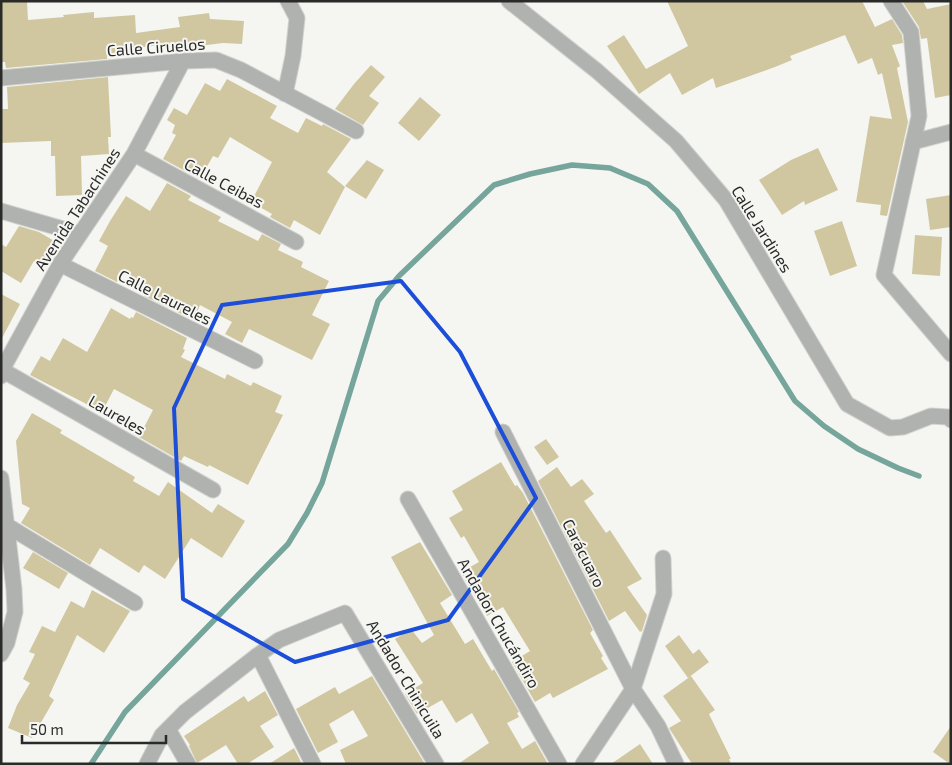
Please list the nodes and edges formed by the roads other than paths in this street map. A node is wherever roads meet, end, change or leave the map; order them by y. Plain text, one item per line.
1 (288, 1) edge
2 (510, 1) edge
3 (891, 1) edge
4 (183, 61) junction
5 (1, 78) edge
6 (285, 94) junction
7 (356, 131) dead end
8 (951, 132) edge
9 (913, 142) junction
10 (134, 154) junction
11 (1, 211) edge
12 (80, 234) junction
13 (296, 242) dead end
14 (60, 264) junction
15 (951, 354) edge
16 (255, 361) dead end
17 (2, 373) edge
18 (951, 420) edge
19 (502, 432) dead end
20 (1, 478) edge
21 (213, 490) dead end
22 (408, 499) dead end
23 (6, 525) junction
24 (663, 558) dead end
25 (8, 590) edge
26 (135, 603) dead end
27 (1, 654) edge
28 (258, 655) junction
29 (633, 689) junction
30 (168, 729) junction
31 (147, 764) edge
32 (188, 764) edge
33 (313, 764) edge
34 (436, 764) edge
35 (559, 764) edge
36 (583, 764) edge
37 (676, 764) edge

1 - 6 street
2 - 18 street, Calle Jardines
3 - 9 street
4 - 5 street, Calle Ciruelos
4 - 6 street, Calle Ciruelos
4 - 10 street, Avenida Tabachines
6 - 7 street, Calle Ciruelos
8 - 9 street
9 - 15 street
10 - 12 street, Avenida Tabachines
10 - 13 street, Calle Ceibas
11 - 12 street
12 - 14 street, Avenida Tabachines
14 - 16 street, Calle Laureles
14 - 17 street, Avenida Tabachines
17 - 21 street, Laureles
19 - 29 street, Carácuaro
20 - 23 street
22 - 35 street, Andador Chucándiro
23 - 25 street
23 - 26 street
24 - 29 street
25 - 27 street
28 - 30 street
28 - 33 street
28 - 34 street, Andador Chinicuila
29 - 36 street
29 - 37 street, Carácuaro
30 - 31 street
30 - 32 street

